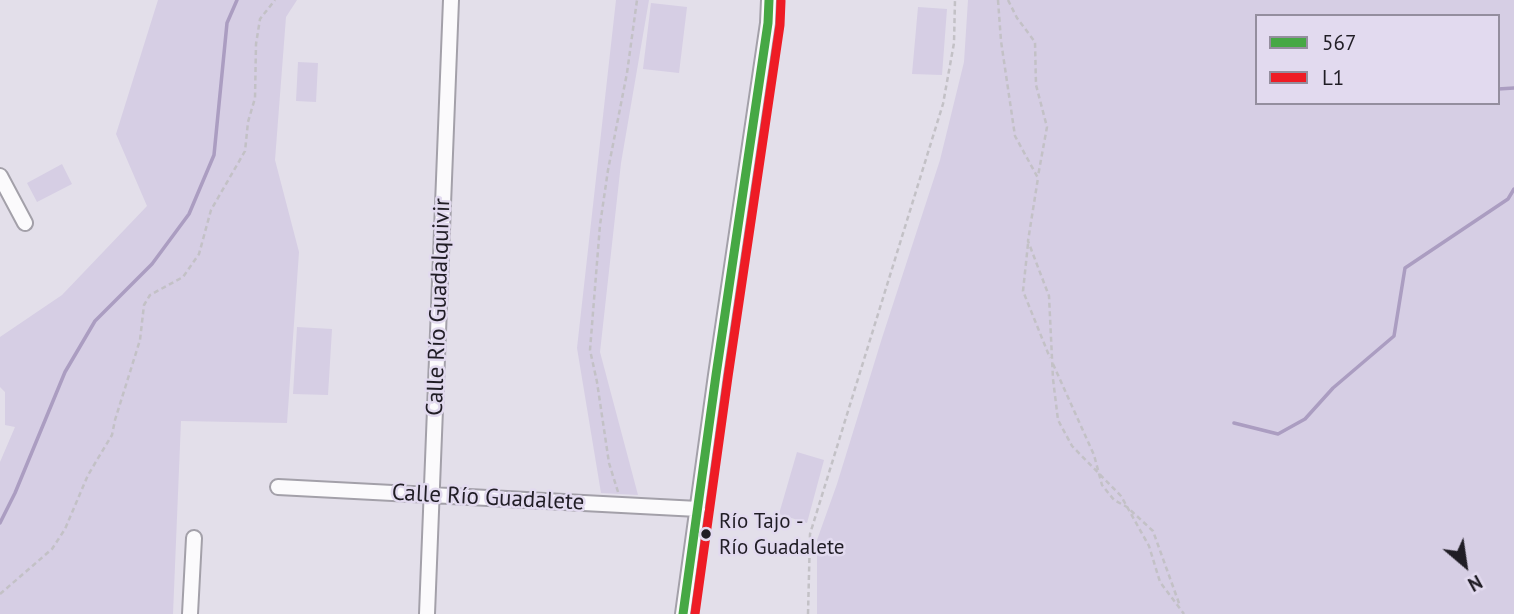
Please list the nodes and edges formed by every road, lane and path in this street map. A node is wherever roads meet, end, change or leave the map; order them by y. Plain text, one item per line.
1 (275, 0) edge
2 (450, 0) edge
3 (637, 0) edge
4 (769, 0) edge
5 (955, 0) edge
6 (998, 0) edge
7 (1008, 0) edge
8 (0, 176) edge
9 (1038, 178) junction
10 (25, 223) dead end
11 (1028, 241) junction
12 (1052, 361) junction
13 (1099, 474) junction
14 (278, 487) dead end
15 (431, 495) junction
16 (622, 505) junction
17 (1127, 507) junction
18 (698, 509) junction
19 (194, 538) dead end
20 (0, 594) edge
21 (1183, 612) edge
22 (190, 614) edge
23 (427, 614) edge
24 (682, 614) edge
25 (808, 614) edge

1 - 20 path
2 - 15 street, Calle Río Guadalquivir
3 - 16 path
4 - 18 street
5 - 25 path
6 - 9 path
7 - 9 path
8 - 10 street
9 - 11 path
11 - 12 path
11 - 12 path
12 - 13 path
12 - 13 path
13 - 17 path
13 - 17 path
14 - 15 street, Calle Río Guadalete
15 - 16 street, Calle Río Guadalete
15 - 23 street, Calle Río Guadalquivir
16 - 18 street, Calle Río Guadalete
17 - 21 path
17 - 21 path
18 - 24 street
19 - 22 street

